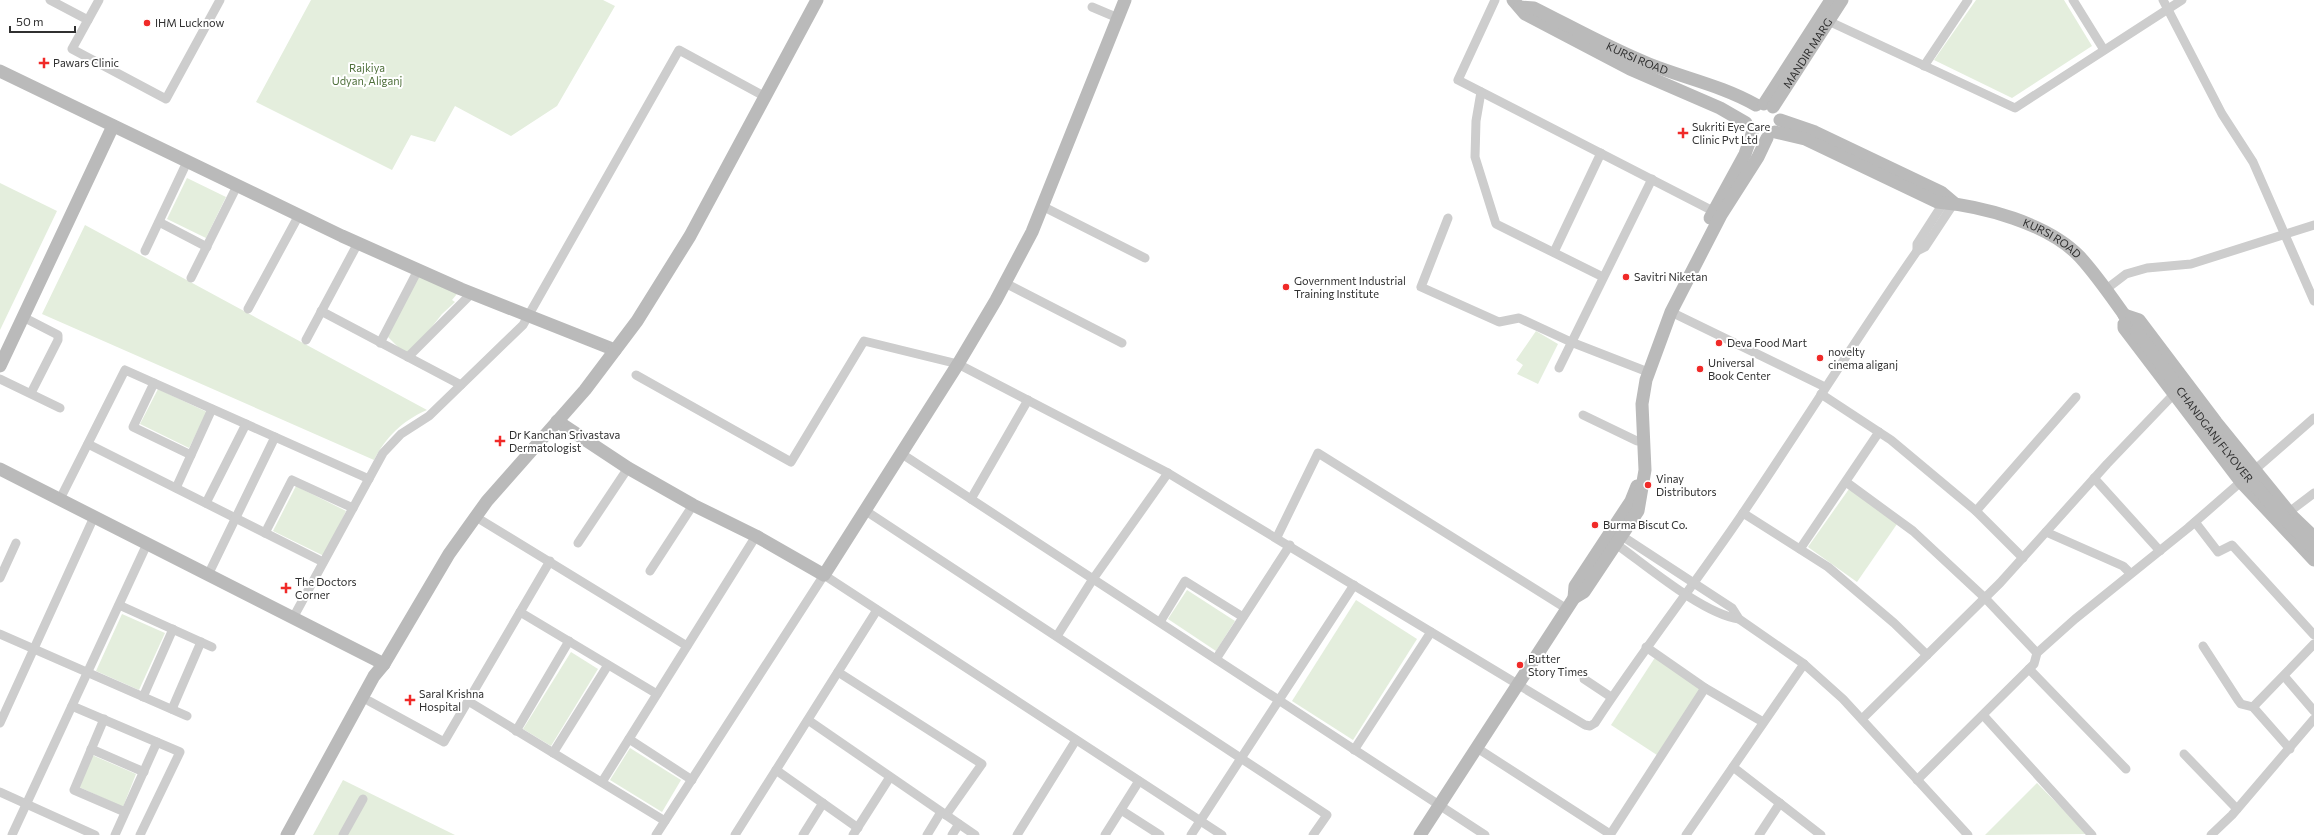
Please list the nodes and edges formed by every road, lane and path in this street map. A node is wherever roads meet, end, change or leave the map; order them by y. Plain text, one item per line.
1 (50, 0) edge
2 (99, 0) edge
3 (220, 0) edge
4 (816, 0) edge
5 (1125, 0) edge
6 (1495, 0) edge
7 (1831, 0) edge
8 (1842, 0) edge
9 (1968, 0) edge
10 (2073, 0) edge
11 (2163, 0) edge
12 (2182, 0) edge
13 (1518, 3) edge
14 (1092, 7) dead end
15 (2169, 8) junction
16 (1118, 18) junction
17 (1824, 19) junction
18 (88, 20) junction
19 (2104, 50) junction
20 (1924, 66) junction
21 (0, 71) edge
22 (1481, 92) junction
23 (764, 96) junction
24 (1764, 105) junction
25 (113, 126) junction
26 (1749, 128) junction
27 (1774, 130) junction
28 (1601, 153) junction
29 (187, 162) junction
30 (1652, 179) junction
31 (237, 186) junction
32 (1949, 202) junction
33 (1042, 206) junction
34 (1713, 211) junction
35 (299, 215) junction
36 (1448, 218) dead end
37 (159, 222) junction
38 (2314, 226) edge
39 (2284, 234) junction
40 (358, 243) junction
41 (206, 247) junction
42 (145, 251) dead end
43 (1554, 252) junction
44 (1145, 258) dead end
45 (418, 270) junction
46 (1604, 276) junction
47 (191, 278) dead end
48 (1005, 283) junction
49 (2105, 290) junction
50 (472, 293) junction
51 (2314, 301) edge
52 (248, 309) dead end
53 (321, 311) junction
54 (1671, 312) junction
55 (2124, 315) junction
56 (528, 316) junction
57 (23, 317) junction
58 (306, 340) dead end
59 (1571, 342) junction
60 (380, 343) junction
61 (1122, 343) dead end
62 (615, 350) junction
63 (408, 357) junction
64 (958, 364) junction
65 (0, 366) edge
66 (1559, 368) dead end
67 (1644, 371) junction
68 (636, 375) dead end
69 (0, 378) edge
70 (154, 383) junction
71 (461, 386) junction
72 (1823, 390) junction
73 (31, 393) junction
74 (2174, 394) junction
75 (2076, 397) dead end
76 (1028, 400) junction
77 (60, 408) dead end
78 (212, 409) junction
79 (1583, 415) dead end
80 (2314, 418) edge
81 (557, 421) junction
82 (246, 424) junction
83 (1879, 432) junction
84 (275, 437) junction
85 (1637, 440) junction
86 (88, 444) junction
87 (902, 454) junction
88 (191, 455) junction
89 (628, 468) junction
90 (0, 469) edge
91 (2255, 470) junction
92 (1168, 473) junction
93 (2094, 478) junction
94 (369, 479) junction
95 (1846, 482) junction
96 (2241, 482) junction
97 (176, 488) junction
98 (2314, 493) edge
99 (971, 499) junction
100 (60, 500) junction
101 (206, 504) junction
102 (693, 505) junction
103 (353, 508) junction
104 (866, 511) junction
105 (1976, 511) junction
106 (2289, 512) junction
107 (1743, 513) junction
108 (94, 517) junction
109 (476, 517) junction
110 (236, 518) junction
111 (2195, 522) junction
112 (2046, 532) junction
113 (265, 533) junction
114 (756, 536) junction
115 (1277, 537) junction
116 (2314, 537) edge
117 (1616, 538) junction
118 (16, 543) dead end
119 (578, 543) dead end
120 (147, 544) junction
121 (1290, 545) junction
122 (2314, 548) edge
123 (1800, 549) junction
124 (2160, 551) junction
125 (2023, 558) junction
126 (2314, 560) edge
127 (550, 561) junction
128 (323, 562) junction
129 (650, 572) dead end
130 (2130, 573) junction
131 (1, 574) edge
132 (208, 575) junction
133 (824, 575) junction
134 (1093, 579) junction
135 (1693, 584) junction
136 (1354, 585) junction
137 (1686, 594) junction
138 (1985, 598) junction
139 (1571, 604) junction
140 (119, 605) junction
141 (877, 610) junction
142 (520, 612) junction
143 (1243, 617) junction
144 (293, 618) junction
145 (1739, 618) junction
146 (1160, 622) junction
147 (173, 630) junction
148 (1431, 632) junction
149 (0, 634) edge
150 (2314, 635) edge
151 (1057, 636) junction
152 (569, 641) junction
153 (202, 642) junction
154 (2314, 644) edge
155 (212, 646) dead end
156 (687, 646) junction
157 (2203, 646) dead end
158 (1646, 647) junction
159 (34, 649) junction
160 (2037, 653) junction
161 (1927, 655) junction
162 (1216, 659) junction
163 (384, 664) junction
164 (1804, 664) junction
165 (608, 665) junction
166 (2029, 669) junction
167 (88, 672) junction
168 (838, 672) junction
169 (2284, 676) junction
170 (1584, 679) dead end
171 (1518, 685) junction
172 (1705, 688) junction
173 (657, 694) junction
174 (143, 697) junction
175 (1612, 697) junction
176 (1279, 700) junction
177 (369, 701) junction
178 (468, 701) junction
179 (72, 706) junction
180 (2253, 707) junction
181 (172, 709) junction
182 (2314, 711) edge
183 (1983, 715) junction
184 (187, 716) dead end
185 (104, 719) junction
186 (1862, 719) junction
187 (2314, 719) edge
188 (808, 720) junction
189 (1763, 722) junction
190 (0, 723) edge
191 (516, 731) junction
192 (628, 740) junction
193 (1076, 740) junction
194 (157, 742) junction
195 (1477, 748) junction
196 (91, 749) junction
197 (2290, 749) junction
198 (1354, 750) junction
199 (553, 753) junction
200 (2184, 754) dead end
201 (1242, 757) junction
202 (1733, 767) junction
203 (2126, 769) dead end
204 (776, 770) junction
205 (144, 772) junction
206 (890, 777) junction
207 (692, 780) junction
208 (1917, 780) junction
209 (1139, 781) junction
210 (602, 782) junction
211 (0, 792) edge
212 (363, 799) dead end
213 (823, 803) junction
214 (1780, 803) junction
215 (27, 804) junction
216 (1440, 806) junction
217 (2237, 809) junction
218 (1121, 810) junction
219 (125, 812) junction
220 (944, 814) junction
221 (665, 821) junction
222 (1200, 821) junction
223 (959, 824) junction
224 (856, 831) edge
225 (12, 835) edge
226 (95, 835) edge
227 (115, 835) edge
228 (140, 835) edge
229 (286, 835) edge
230 (296, 835) edge
231 (343, 835) edge
232 (656, 835) edge
233 (735, 835) edge
234 (803, 835) edge
235 (927, 835) edge
236 (952, 835) edge
237 (975, 835) edge
238 (1017, 835) edge
239 (1105, 835) edge
240 (1160, 835) edge
241 (1191, 835) edge
242 (1222, 835) edge
243 (1313, 835) edge
244 (1420, 835) edge
245 (1485, 835) edge
246 (1610, 835) edge
247 (1686, 835) edge
248 (1759, 835) edge
249 (1821, 835) edge
250 (1968, 835) edge
251 (2092, 835) edge
252 (2211, 835) edge

1 - 18 street
2 - 18 street
3 - 18 street
4 - 23 street
5 - 16 street
6 - 22 street
7 - 17 street
8 - 17 street, MANDIR MARG
9 - 20 street
10 - 19 street
11 - 15 street
12 - 15 street
13 - 24 street, KURSI ROAD
13 - 26 street, KURSI ROAD
14 - 16 street
15 - 19 street
15 - 39 street
16 - 33 street
17 - 20 street
17 - 24 street
19 - 20 street
21 - 25 street
22 - 28 street
22 - 43 street
23 - 56 street
23 - 62 street
24 - 26 street
24 - 27 street
25 - 29 street
25 - 57 street
26 - 27 street
26 - 34 street
27 - 32 street, KURSI ROAD
27 - 54 street
28 - 30 street
28 - 43 street
29 - 31 street
29 - 37 street
30 - 34 street
30 - 46 street
31 - 35 street
31 - 41 street
32 - 49 street, KURSI ROAD
32 - 72 street
33 - 44 street
33 - 48 street
34 - 67 street
35 - 40 street
35 - 52 street
36 - 59 street
37 - 41 street
37 - 42 street
38 - 39 street
39 - 49 street
39 - 51 street
40 - 45 street
40 - 53 street
41 - 47 street
43 - 46 street
45 - 50 street
45 - 60 street
46 - 59 street
48 - 61 street
48 - 64 street
49 - 55 street, KURSI ROAD
50 - 56 street
50 - 63 street
53 - 58 street
53 - 60 street
54 - 67 street
54 - 72 street
55 - 74 street
55 - 91 street
55 - 122 street, CHANDGANJ FLYOVER, bridge
56 - 62 street
56 - 71 street
57 - 65 street
57 - 73 street
59 - 66 street
59 - 67 street
60 - 63 street
62 - 81 street
63 - 71 street
64 - 68 street
64 - 76 street
64 - 87 street
67 - 85 street
67 - 117 street
69 - 73 street
70 - 78 street
70 - 86 street
70 - 88 street
71 - 94 street
72 - 83 street
72 - 107 street
73 - 77 street
74 - 93 street
74 - 96 street
75 - 105 street
76 - 92 street
76 - 99 street
78 - 82 street
78 - 88 street
79 - 85 street
80 - 91 street
81 - 89 street
81 - 109 street
82 - 84 street
82 - 101 street
83 - 95 street
83 - 105 street
84 - 94 street
84 - 110 street
85 - 117 street
86 - 97 street
86 - 100 street
87 - 99 street
87 - 104 street
88 - 97 street
89 - 102 street
89 - 119 street
90 - 100 street
91 - 96 street
91 - 106 street
92 - 115 street
92 - 134 street
93 - 112 street
93 - 124 street
94 - 103 street
95 - 123 street
95 - 138 street
96 - 111 street
96 - 126 street
97 - 101 street
98 - 106 street
99 - 134 street
100 - 108 street
101 - 110 street
102 - 114 street
102 - 129 street
103 - 113 street
103 - 128 street
104 - 133 street
104 - 151 street
105 - 125 street
106 - 116 street
107 - 123 street
107 - 135 street
108 - 120 street
108 - 159 street
109 - 127 street
109 - 163 street
110 - 113 street
110 - 132 street
111 - 124 street
111 - 150 street
112 - 125 street
112 - 130 street
113 - 128 street
114 - 133 street
114 - 156 street
115 - 121 street
115 - 139 street
117 - 135 street
117 - 137 street
117 - 139 street
118 - 131 street
120 - 132 street
120 - 140 street
121 - 136 street
121 - 143 street
123 - 161 street
124 - 130 street
125 - 138 street
127 - 142 street
127 - 156 street
128 - 144 street
130 - 160 street
132 - 144 street
133 - 141 street
133 - 207 street
134 - 146 street
134 - 151 street
135 - 137 street
135 - 145 street
136 - 148 street
136 - 176 street
137 - 145 street
137 - 158 street
138 - 160 street
138 - 161 street
139 - 171 street
140 - 147 street
140 - 167 street
141 - 168 street
141 - 193 street
142 - 152 street
142 - 178 street
143 - 146 street
143 - 162 street
144 - 163 street
145 - 164 street
146 - 162 street
147 - 153 street
147 - 174 street
148 - 171 street
148 - 198 street
149 - 159 street
151 - 201 street
152 - 165 street
152 - 191 street
153 - 155 street
153 - 181 street
154 - 169 street
156 - 173 street
157 - 180 street
158 - 172 street
158 - 175 street
159 - 167 street
159 - 190 street
160 - 166 street
161 - 186 street
162 - 176 street
163 - 177 street
163 - 229 street
164 - 186 street
164 - 189 street
165 - 173 street
165 - 199 street
166 - 183 street
166 - 203 street
167 - 174 street
167 - 179 street
168 - 188 street
168 - 220 street
169 - 180 street
169 - 182 street
170 - 175 street
171 - 175 street
171 - 195 street
172 - 189 street
172 - 246 street
173 - 192 street
174 - 181 street
176 - 198 street
176 - 201 street
177 - 178 street
177 - 230 street
178 - 191 street
179 - 185 street
179 - 215 street
180 - 197 street
181 - 184 street
183 - 208 street
183 - 251 street
185 - 194 street
185 - 196 street
186 - 208 street
187 - 197 street
188 - 204 street
188 - 206 street
189 - 202 street
191 - 199 street
192 - 207 street
192 - 210 street
193 - 209 street
193 - 238 street
194 - 205 street
194 - 228 street
195 - 216 street
195 - 246 street
196 - 205 street
196 - 219 street
197 - 217 street
198 - 216 street
199 - 210 street
200 - 217 street
201 - 222 street
201 - 243 street
202 - 214 street
202 - 247 street
204 - 213 street
204 - 233 street
205 - 219 street
206 - 220 street
206 - 224 street
207 - 221 street
208 - 250 street
209 - 218 street
209 - 222 street
210 - 221 street
211 - 215 street
212 - 231 street
213 - 224 street
213 - 234 street
214 - 248 street
214 - 249 street
215 - 225 street
215 - 226 street
216 - 244 street
216 - 245 street
217 - 252 street
218 - 239 street
218 - 240 street
219 - 227 street
220 - 223 street
220 - 235 street
221 - 232 street
222 - 241 street
222 - 242 street
223 - 236 street
223 - 237 street

